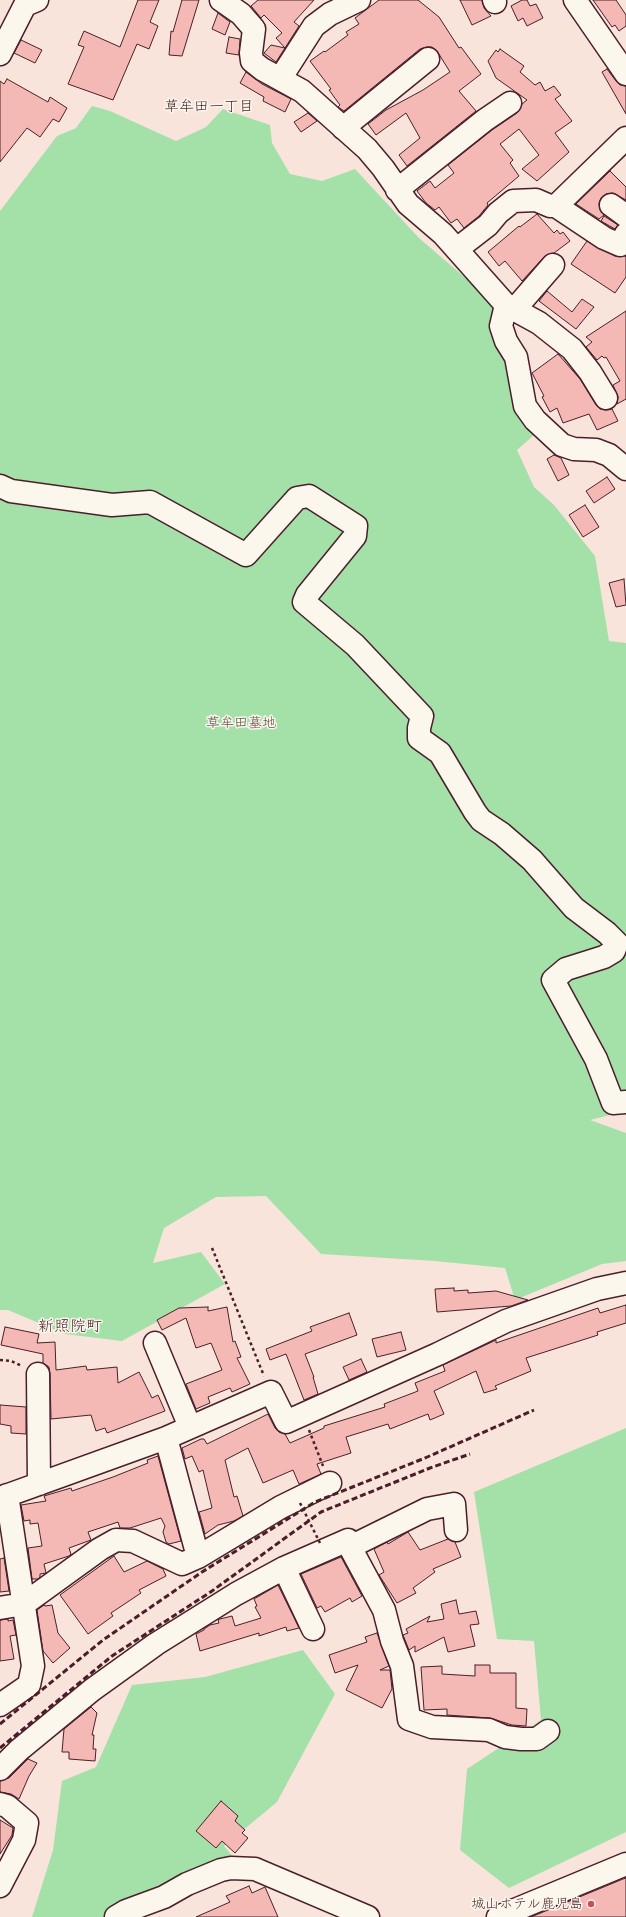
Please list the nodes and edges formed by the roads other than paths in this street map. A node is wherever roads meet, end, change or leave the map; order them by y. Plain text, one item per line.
1 (221, 0) edge
2 (359, 0) edge
3 (575, 0) edge
4 (26, 2) edge
5 (0, 54) edge
6 (428, 59) dead end
7 (626, 74) edge
8 (280, 79) junction
9 (510, 103) dead end
10 (343, 128) junction
11 (626, 138) edge
12 (397, 190) junction
13 (556, 206) junction
14 (626, 234) edge
15 (457, 250) junction
16 (553, 265) dead end
17 (510, 307) junction
18 (606, 398) dead end
19 (626, 469) edge
20 (0, 486) edge
21 (620, 1102) edge
22 (626, 1283) edge
23 (156, 1343) dead end
24 (38, 1374) road end
25 (190, 1427) junction
26 (166, 1438) junction
27 (330, 1483) road end
28 (39, 1484) junction
29 (3, 1497) edge
30 (456, 1530) dead end
31 (350, 1546) junction
32 (198, 1557) junction
33 (284, 1568) junction
34 (24, 1604) junction
35 (0, 1608) edge
36 (313, 1629) dead end
37 (0, 1705) edge
38 (548, 1731) dead end
39 (0, 1769) edge
40 (0, 1804) edge
41 (626, 1864) edge
42 (0, 1886) edge
43 (116, 1917) edge
44 (368, 1917) edge
45 (498, 1917) edge

1 - 8 street
2 - 8 street
3 - 7 street
4 - 5 street
6 - 10 street
8 - 10 street
9 - 12 street
10 - 12 street
11 - 13 street
12 - 15 street
13 - 14 street
13 - 15 street
15 - 17 street
16 - 17 street
17 - 18 street
17 - 19 street
20 - 21 street
22 - 25 street
23 - 25 street
24 - 28 street
25 - 26 street
26 - 28 street
26 - 32 street
27 - 32 street
28 - 29 street
29 - 34 street
30 - 31 street
31 - 33 street
31 - 38 street
32 - 34 street
33 - 36 street
33 - 39 street
34 - 35 street
34 - 37 street
40 - 42 street
41 - 45 street
43 - 44 street

